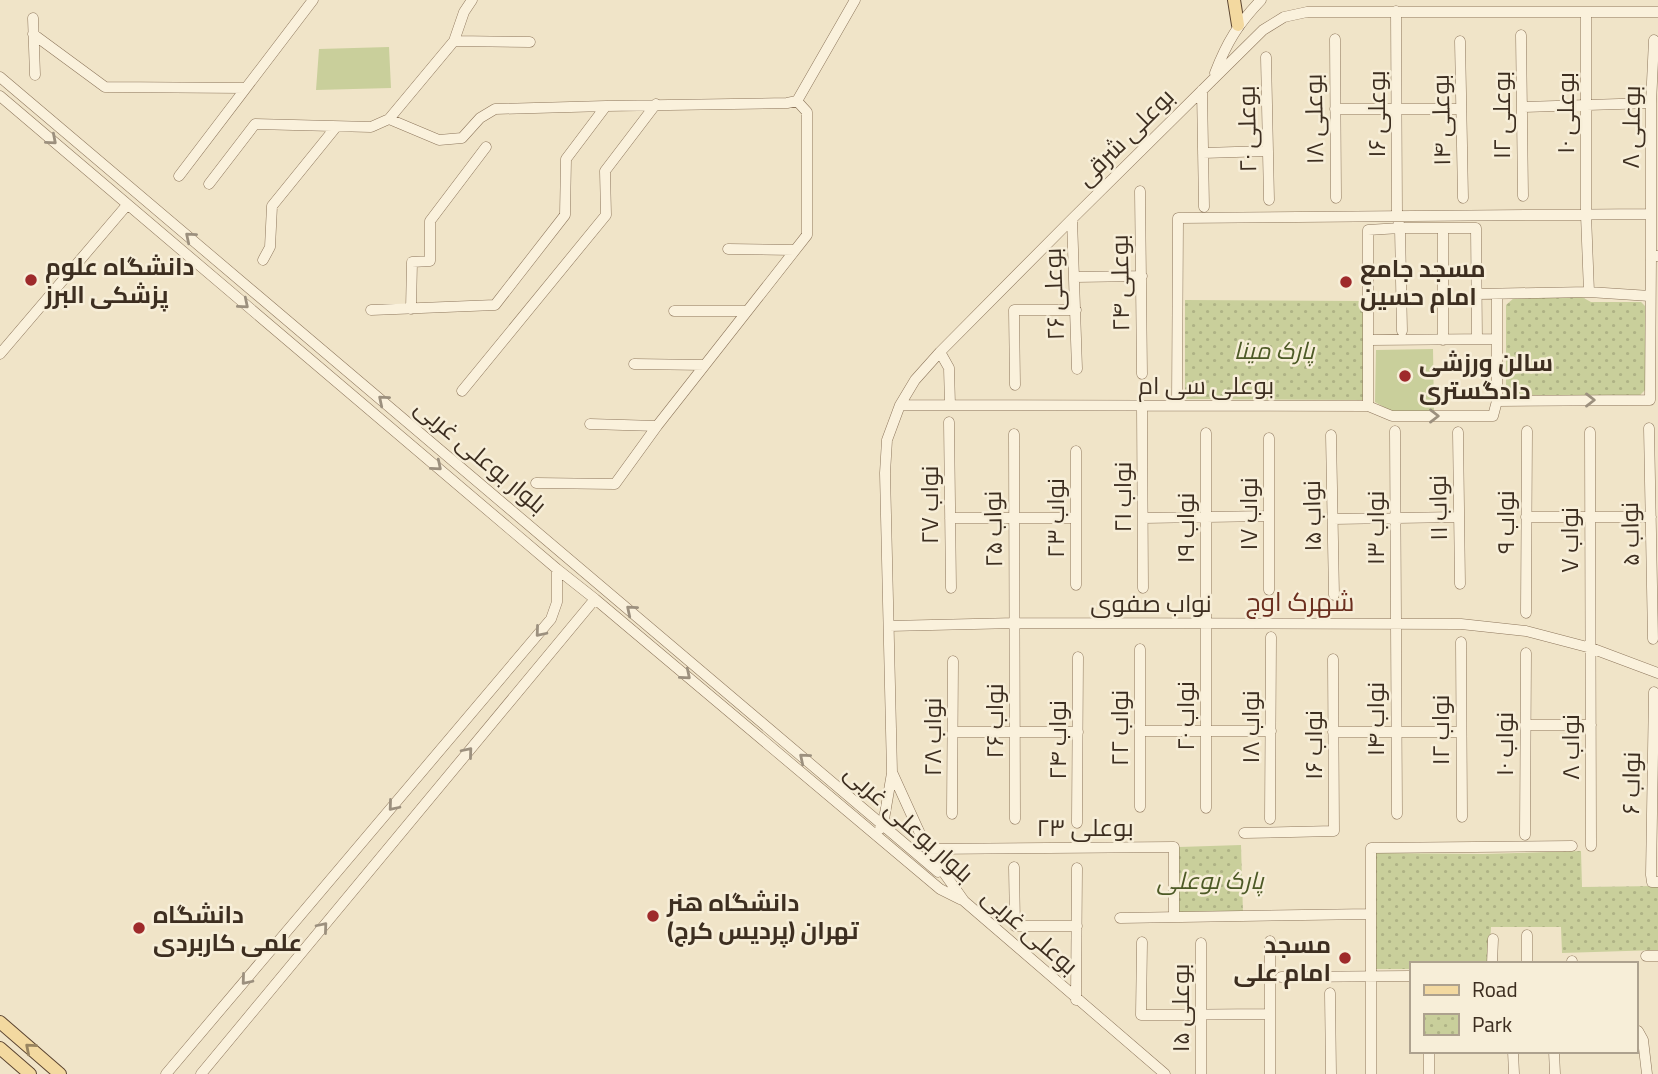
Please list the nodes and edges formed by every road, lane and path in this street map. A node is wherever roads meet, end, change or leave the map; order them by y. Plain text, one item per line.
1 (313, 0) edge
2 (472, 0) edge
3 (855, 0) edge
4 (1234, 0) edge
5 (1261, 0) edge
6 (1396, 11) junction
7 (1586, 12) junction
8 (1658, 12) edge
9 (33, 18) dead end
10 (1238, 25) junction
11 (33, 34) junction
12 (1521, 35) dead end
13 (1335, 38) dead end
14 (1654, 40) dead end
15 (454, 41) junction
16 (1460, 41) dead end
17 (530, 42) dead end
18 (1266, 57) dead end
19 (35, 75) dead end
20 (0, 77) edge
21 (1213, 78) junction
22 (246, 88) junction
23 (1202, 90) junction
24 (0, 96) edge
25 (797, 101) junction
26 (1651, 103) junction
27 (656, 104) junction
28 (606, 106) junction
29 (1585, 106) junction
30 (1523, 107) junction
31 (1461, 108) junction
32 (1335, 109) junction
33 (1397, 109) junction
34 (389, 119) junction
35 (336, 127) junction
36 (486, 147) dead end
37 (1268, 151) junction
38 (1203, 153) junction
39 (179, 176) dead end
40 (209, 184) dead end
41 (1140, 191) dead end
42 (1522, 195) dead end
43 (1336, 198) dead end
44 (1463, 198) dead end
45 (1269, 200) dead end
46 (127, 205) junction
47 (1204, 207) dead end
48 (1651, 214) junction
49 (1586, 215) junction
50 (1397, 216) junction
51 (1072, 219) junction
52 (1401, 228) junction
53 (1443, 228) junction
54 (728, 249) dead end
55 (794, 250) junction
56 (1654, 256) edge
57 (264, 260) dead end
58 (1142, 276) junction
59 (1075, 278) junction
60 (1589, 292) junction
61 (1477, 294) junction
62 (1497, 294) junction
63 (1650, 296) junction
64 (411, 309) junction
65 (371, 310) dead end
66 (1076, 310) junction
67 (674, 311) dead end
68 (747, 311) junction
69 (1402, 331) dead end
70 (1477, 339) junction
71 (1497, 339) junction
72 (1654, 339) edge
73 (1369, 340) junction
74 (1443, 340) junction
75 (940, 352) junction
76 (0, 354) edge
77 (634, 364) dead end
78 (341, 365) junction
79 (705, 365) junction
80 (1077, 369) dead end
81 (1142, 374) dead end
82 (331, 377) junction
83 (1015, 385) dead end
84 (462, 391) dead end
85 (1497, 401) junction
86 (900, 405) junction
87 (950, 405) junction
88 (1142, 405) junction
89 (1177, 405) junction
90 (1368, 406) junction
91 (949, 422) dead end
92 (590, 424) dead end
93 (657, 426) junction
94 (1649, 428) dead end
95 (1395, 431) dead end
96 (1527, 431) dead end
97 (1458, 432) dead end
98 (1590, 432) dead end
99 (1206, 433) dead end
100 (1014, 434) dead end
101 (1331, 435) dead end
102 (1269, 438) dead end
103 (1076, 451) dead end
104 (536, 483) dead end
105 (487, 489) junction
106 (478, 501) junction
107 (1269, 516) junction
108 (1207, 517) junction
109 (1459, 517) junction
110 (1526, 517) junction
111 (1590, 517) junction
112 (1651, 517) junction
113 (950, 518) junction
114 (1014, 518) junction
115 (1076, 518) junction
116 (1143, 518) junction
117 (1396, 518) junction
118 (1333, 519) junction
119 (556, 569) junction
120 (1460, 584) dead end
121 (1076, 585) dead end
122 (951, 588) dead end
123 (1143, 588) dead end
124 (1269, 590) dead end
125 (1334, 595) dead end
126 (595, 599) junction
127 (1526, 613) dead end
128 (1016, 624) junction
129 (1206, 624) junction
130 (1396, 624) junction
131 (889, 626) junction
132 (1271, 637) dead end
133 (1653, 639) dead end
134 (1461, 642) dead end
135 (1591, 648) junction
136 (1140, 649) dead end
137 (1526, 653) dead end
138 (1078, 657) dead end
139 (1333, 659) dead end
140 (953, 660) dead end
141 (1658, 673) edge
142 (1654, 692) dead end
143 (1525, 725) junction
144 (1591, 725) junction
145 (1656, 726) edge
146 (1140, 731) junction
147 (1206, 731) junction
148 (1271, 731) junction
149 (1078, 732) junction
150 (1334, 732) junction
151 (1396, 732) junction
152 (1461, 732) junction
153 (953, 733) junction
154 (1015, 733) junction
155 (892, 772) junction
156 (1140, 807) dead end
157 (1206, 808) dead end
158 (952, 814) dead end
159 (1397, 814) dead end
160 (1462, 817) dead end
161 (1270, 818) dead end
162 (1015, 819) dead end
163 (1077, 823) dead end
164 (883, 825) junction
165 (1244, 833) dead end
166 (876, 835) junction
167 (1525, 835) dead end
168 (1572, 846) dead end
169 (1591, 846) dead end
170 (927, 849) junction
171 (1014, 867) dead end
172 (1077, 868) dead end
173 (1656, 878) edge
174 (964, 901) junction
175 (1370, 914) junction
176 (1174, 917) junction
177 (1120, 918) dead end
178 (1077, 926) junction
179 (1527, 935) dead end
180 (1493, 939) dead end
181 (1270, 941) dead end
182 (1142, 942) dead end
183 (1201, 943) dead end
184 (1646, 956) dead end
185 (1658, 956) edge
186 (1492, 962) edge
187 (1527, 962) edge
188 (1410, 975) edge
189 (1281, 976) dead end
190 (1370, 976) junction
191 (1330, 993) dead end
192 (1076, 1000) junction
193 (1202, 1014) junction
194 (1270, 1014) junction
195 (0, 1022) edge
196 (1637, 1031) edge
197 (0, 1048) edge
198 (1429, 1053) edge
199 (1513, 1053) edge
200 (1555, 1053) edge
201 (30, 1074) edge
202 (60, 1074) edge
203 (166, 1074) edge
204 (201, 1074) edge
205 (1165, 1074) edge
206 (1201, 1074) edge
207 (1269, 1074) edge
208 (1331, 1074) edge
209 (1371, 1074) edge
210 (1429, 1074) edge
211 (1514, 1074) edge
212 (1555, 1074) edge
213 (1647, 1074) edge

1 - 22 street
2 - 15 street
3 - 25 street
4 - 10 main road
5 - 10 street
6 - 7 street, بوعلی شرقی
6 - 21 street, بوعلی شرقی
6 - 33 street, بوعلی ۱۶
7 - 8 street, بوعلی شرقی
7 - 29 street, بوعلی ۱۰
9 - 11 street
10 - 21 street
11 - 19 street
11 - 22 street
12 - 30 street, بوعلی ۱۲
13 - 32 street, بوعلی ۱۸
14 - 26 street, بوعلی ۸
15 - 17 street
15 - 34 street
16 - 31 street, بوعلی ۱۴
18 - 37 street, بوعلی ۲۰
78 -> 20 street, بلوار بوعلی غربی
21 - 23 street, بوعلی شرقی
22 - 39 street
23 - 38 street
23 - 51 street, بوعلی شرقی
24 -> 46 street, بلوار بوعلی غربی
25 - 27 street
25 - 55 street
26 - 29 street
26 - 48 street, بوعلی ۸
27 - 28 street
27 - 84 street
28 - 34 street
28 - 64 street
29 - 30 street
29 - 49 street, بوعلی ۱۰
30 - 42 street, بوعلی ۱۲
31 - 33 street
31 - 44 street, بوعلی ۱۴
32 - 33 street
32 - 43 street, بوعلی ۱۸
33 - 50 street, بوعلی ۱۶
34 - 35 street
35 - 40 street
35 - 57 street
36 - 64 street
37 - 38 street
37 - 45 street, بوعلی ۲۰
38 - 47 street
41 - 58 street, بوعلی ۲۴
46 - 76 street
46 -> 82 street, بلوار بوعلی غربی
48 - 49 street
48 - 56 street, بوعلی ۸
49 - 50 street
49 - 60 street, بوعلی ۱۰
50 - 52 street, بوعلی ۱۶
50 - 89 street
51 - 59 street, بوعلی ۲۶
51 - 75 street, بوعلی شرقی
52 - 53 street
52 - 69 street, بوعلی ۱۶
52 - 73 street
53 - 61 street
53 - 74 street
54 - 55 street
55 - 68 street
56 - 63 street, بوعلی ۸
58 - 59 street
58 - 81 street, بوعلی ۲۴
59 - 66 street, بوعلی ۲۶
60 - 62 street
60 - 63 street
61 - 62 street
61 - 70 street
62 - 71 street
63 - 72 street, بوعلی ۸
64 - 65 street
66 - 80 street, بوعلی ۲۶
66 - 83 street
67 - 68 street
68 - 79 street
70 - 71 street
70 - 74 street
71 - 85 street
85 -> 72 street, بوعلی ۸
73 - 74 street
73 - 90 street
75 - 86 street, بوعلی شرقی
75 - 87 street
77 - 79 street
78 - 82 street
105 -> 78 street, بلوار بوعلی غربی
79 - 93 street
82 -> 106 street, بلوار بوعلی غربی
90 -> 85 street, بوعلی سی ام
86 - 87 street, بوعلی سی ام
86 - 131 street, بوعلی شرقی
87 - 88 street, بوعلی سی ام
88 - 89 street, بوعلی سی ام
88 - 116 street, نواب ۲۱
89 - 90 street, بوعلی سی ام
91 - 113 street, نواب ۲۷
92 - 93 street
93 - 104 street
94 - 112 street, نواب ۵
95 - 117 street, نواب ۱۳
96 - 110 street, نواب ۹
97 - 109 street, نواب ۱۱
98 - 111 street, نواب ۷
99 - 108 street, نواب ۱۹
100 - 114 street, نواب ۲۵
101 - 118 street, نواب ۱۵
102 - 107 street, نواب ۱۷
103 - 115 street, نواب ۲۳
105 - 106 street
164 -> 105 street, بلوار بوعلی غربی
106 - 119 street, بلوار بوعلی غربی
107 - 108 street
107 - 124 street, نواب ۱۷
108 - 116 street
108 - 129 street, نواب ۱۹
109 - 117 street
109 - 120 street, نواب ۱۱
110 - 111 street
110 - 127 street, نواب ۹
111 - 112 street
111 - 135 street, نواب ۷
112 - 133 street, نواب ۵
113 - 114 street
113 - 122 street, نواب ۲۷
114 - 115 street
114 - 128 street, نواب ۲۵
115 - 121 street, نواب ۲۳
116 - 123 street, نواب ۲۱
117 - 118 street
117 - 130 street, نواب ۱۳
118 - 125 street, نواب ۱۵
119 - 126 street, بلوار بوعلی غربی
119 -> 203 street
126 -> 166 street, بلوار بوعلی غربی
204 -> 126 street
128 - 129 street, نواب صفوی
128 - 131 street, نواب صفوی
128 - 154 street, نواب ۲۶
129 - 130 street, نواب صفوی
129 - 147 street, نواب ۲۰
130 - 135 street, نواب صفوی
130 - 151 street, نواب ۱۴
131 - 155 street, بوعلی غربی
132 - 148 street, نواب ۱۸
134 - 152 street, نواب ۱۲
135 - 141 street, نواب صفوی
135 - 144 street, نواب ۸
136 - 146 street, نواب ۲۲
137 - 143 street, نواب ۱۰
138 - 149 street, نواب ۲۴
139 - 150 street, نواب ۱۶
140 - 153 street, نواب ۲۸
142 - 145 street, نواب ۶
143 - 144 street
143 - 167 street, نواب ۱۰
144 - 169 street, نواب ۸
145 - 173 street, نواب ۶
146 - 147 street
146 - 156 street, نواب ۲۲
147 - 148 street
147 - 157 street, نواب ۲۰
148 - 161 street, نواب ۱۸
149 - 154 street
149 - 163 street, نواب ۲۴
150 - 151 street
150 - 165 street, نواب ۱۶
151 - 152 street
151 - 159 street, نواب ۱۴
152 - 160 street, نواب ۱۲
153 - 154 street
153 - 158 street, نواب ۲۸
154 - 162 street, نواب ۲۶
155 - 164 street
155 - 170 street, بوعلی غربی
164 - 166 street
164 - 174 street, بلوار بوعلی غربی
166 - 174 street, بلوار بوعلی غربی
168 - 175 street
170 - 174 street, بوعلی غربی
170 - 176 street, بوعلی ۲۳
171 - 178 street
172 - 178 street
174 - 192 street, بوعلی غربی
175 - 176 street
175 - 190 street
176 - 177 street
178 - 192 street
179 - 187 street
180 - 186 street
181 - 194 street
182 - 193 street
183 - 193 street, بوعلی ۱۵
184 - 185 street
188 - 190 street
189 - 190 street
190 - 209 street
191 - 208 street
192 - 205 street, بوعلی غربی
193 - 194 street
193 - 206 street, بوعلی ۱۵
194 - 207 street
202 -> 195 main road
196 - 213 street
197 - 201 main road
198 - 210 street
199 - 211 street
200 - 212 street

